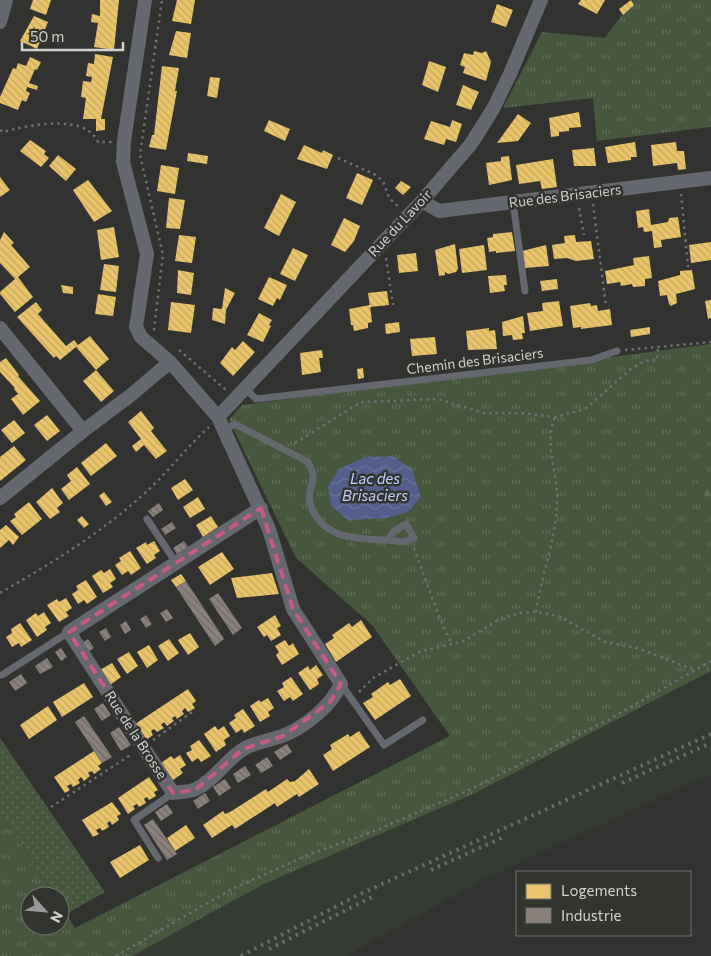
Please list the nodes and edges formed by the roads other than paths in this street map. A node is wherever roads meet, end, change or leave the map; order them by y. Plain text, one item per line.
1 (6, 0) edge
2 (145, 0) edge
3 (541, 0) edge
4 (0, 22) edge
5 (711, 178) edge
6 (422, 201) junction
7 (513, 202) junction
8 (525, 291) dead end
9 (0, 328) edge
10 (617, 351) road end
11 (170, 362) junction
12 (240, 393) junction
13 (221, 424) junction
14 (83, 431) junction
15 (0, 498) edge
16 (260, 508) junction
17 (147, 519) dead end
18 (388, 540) dead end
19 (176, 563) junction
20 (69, 632) junction
21 (2, 676) dead end
22 (341, 684) junction
23 (422, 720) dead end
24 (173, 793) junction
25 (158, 858) dead end

1 - 4 street
2 - 11 street
3 - 6 street, Rue du Lavoir
5 - 7 street, Rue des Brisaciers
6 - 7 street, Rue des Brisaciers
6 - 12 street, Rue du Lavoir
7 - 8 lane
9 - 14 street
10 - 12 lane, Chemin des Brisaciers
11 - 13 street
11 - 14 street
12 - 13 street, Rue du Lavoir
13 - 16 street
13 - 18 lane
14 - 15 street
16 - 19 street
16 - 22 street
17 - 19 lane
19 - 20 street
20 - 21 lane
20 - 24 street, Rue de la Brosse
22 - 23 lane
22 - 24 street, Rue de la Brosse
24 - 25 lane

